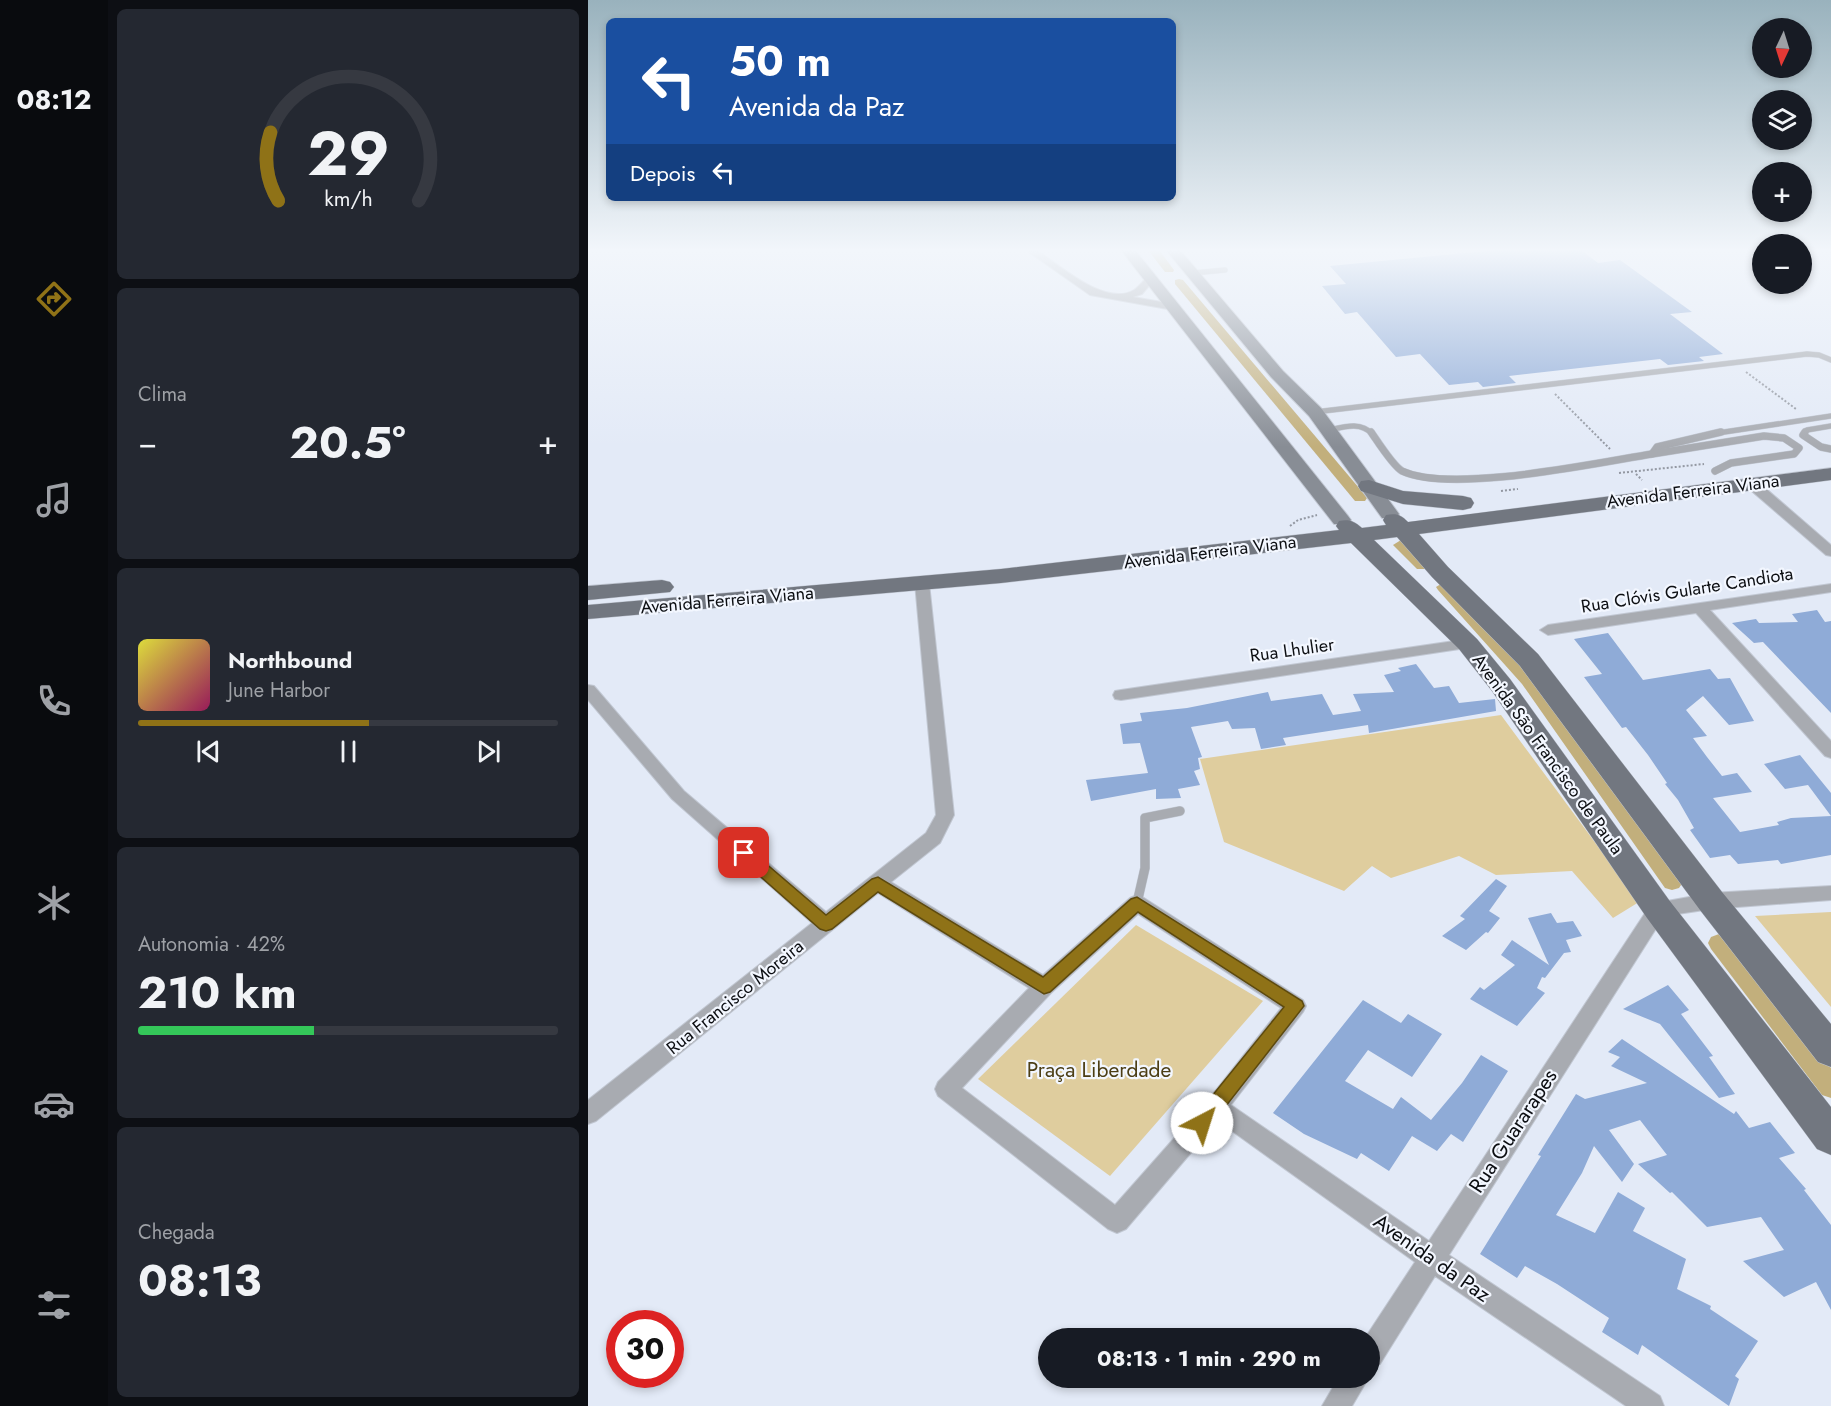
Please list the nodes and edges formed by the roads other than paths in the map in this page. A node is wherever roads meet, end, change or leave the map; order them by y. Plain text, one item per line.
1 (1180, 316) edge
2 (1215, 316) edge
3 (1831, 360) edge
4 (1315, 412) junction
5 (1831, 416) edge
6 (1831, 426) edge
7 (1329, 429) junction
8 (1831, 449) edge
9 (1652, 454) junction
10 (1831, 456) edge
11 (1715, 471) junction
12 (1831, 474) edge
13 (1752, 484) junction
14 (1369, 486) junction
15 (1463, 504) junction
16 (1343, 522) junction
17 (1395, 522) junction
18 (1831, 552) edge
19 (1442, 574) junction
20 (1403, 580) junction
21 (922, 583) junction
22 (1831, 588) edge
23 (588, 593) edge
24 (1700, 608) junction
25 (588, 612) edge
26 (1548, 630) dead end
27 (1468, 644) junction
28 (588, 690) edge
29 (1121, 695) dead end
30 (1831, 752) edge
31 (1180, 811) dead end
32 (878, 884) junction
33 (1831, 893) edge
34 (1711, 901) junction
35 (1137, 903) junction
36 (1658, 909) junction
37 (826, 924) junction
38 (1044, 987) junction
39 (1831, 1051) edge
40 (1216, 1107) junction
41 (588, 1114) edge
42 (1831, 1137) edge
43 (1430, 1257) junction
44 (1380, 1338) edge
45 (1348, 1388) edge
46 (1336, 1406) edge
47 (1650, 1406) edge

1 - 16 street, Avenida São Francisco de Paula
2 - 4 street, Avenida São Francisco de Paula
3 - 4 lane
4 - 7 street, Avenida São Francisco de Paula
5 - 9 lane
6 - 8 lane
7 - 9 lane
7 - 14 street, Avenida São Francisco de Paula
9 - 11 lane
10 - 11 main road, Avenida Ferreira Viana
11 - 15 main road, Avenida Ferreira Viana
12 - 13 main road, Avenida Ferreira Viana
13 - 17 main road, Avenida Ferreira Viana
13 - 18 street
14 - 15 main road
14 - 17 street, Avenida São Francisco de Paula
15 - 17 main road, Avenida Ferreira Viana
16 - 17 main road, Avenida Ferreira Viana
16 - 20 main road, Avenida São Francisco de Paula
16 - 21 main road, Avenida Ferreira Viana
16 - 23 main road, Avenida Ferreira Viana
17 - 19 main road, Avenida São Francisco de Paula
19 - 20 main road
19 - 34 main road, Avenida São Francisco de Paula
20 - 27 main road, Avenida São Francisco de Paula
21 - 25 main road, Avenida Ferreira Viana
21 - 32 street, Rua Francisco Moreira
22 - 24 street, Rua Clóvis Gularte Candiota
24 - 26 street, Rua Clóvis Gularte Candiota
24 - 30 street
27 - 29 street, Rua Lhulier
27 - 36 main road, Avenida São Francisco de Paula
28 - 37 street
31 - 35 lane
32 - 37 street, Rua Francisco Moreira
32 - 38 street
33 - 34 street
34 - 36 street
34 - 39 main road, Avenida São Francisco de Paula
35 - 38 street
35 - 40 street
36 - 42 main road, Avenida São Francisco de Paula
36 - 43 street, Rua Guararapes
37 - 41 street, Rua Francisco Moreira
38 - 40 street
40 - 43 street, Avenida da Paz
43 - 44 street, Rua Guararapes
43 - 47 street, Avenida da Paz
45 - 46 street

